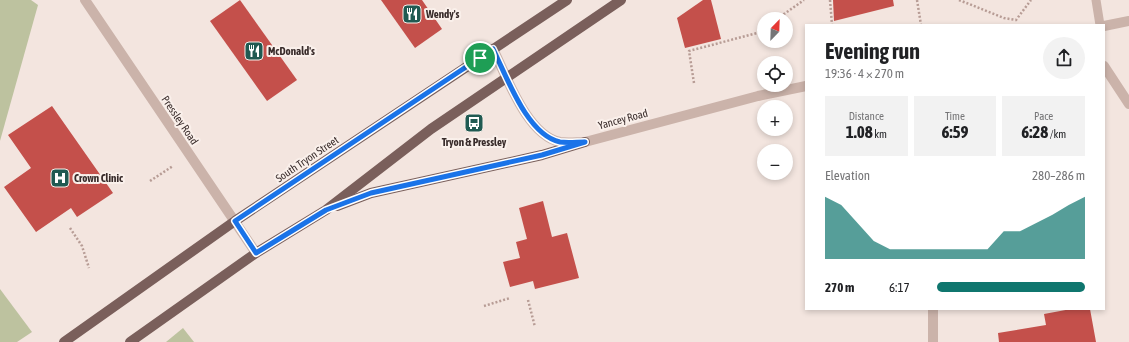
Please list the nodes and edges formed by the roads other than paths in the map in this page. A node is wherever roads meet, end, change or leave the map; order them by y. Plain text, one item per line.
1 (85, 0) edge
2 (567, 0) edge
3 (621, 0) edge
4 (1096, 0) edge
5 (1129, 21) edge
6 (1100, 24) edge
7 (1105, 26) edge
8 (493, 49) junction
9 (1105, 68) edge
10 (507, 77) junction
11 (805, 86) edge
12 (1129, 104) edge
13 (585, 142) junction
14 (326, 210) junction
15 (235, 221) junction
16 (256, 253) junction
17 (933, 310) edge
18 (64, 342) edge
19 (130, 342) edge
20 (933, 342) edge

1 - 15 street, Pressley Road
2 - 8 main road, South Tryon Street
3 - 10 main road
4 - 6 lane
5 - 7 street
8 - 10 street, Yancey Road
8 - 15 main road, South Tryon Street
9 - 12 street
10 - 13 street, Yancey Road
10 - 14 main road
11 - 13 street, Yancey Road
13 - 14 main road
14 - 16 main road
15 - 16 street, Pressley Road
15 - 18 main road, South Tryon Street
16 - 19 main road
17 - 20 street

